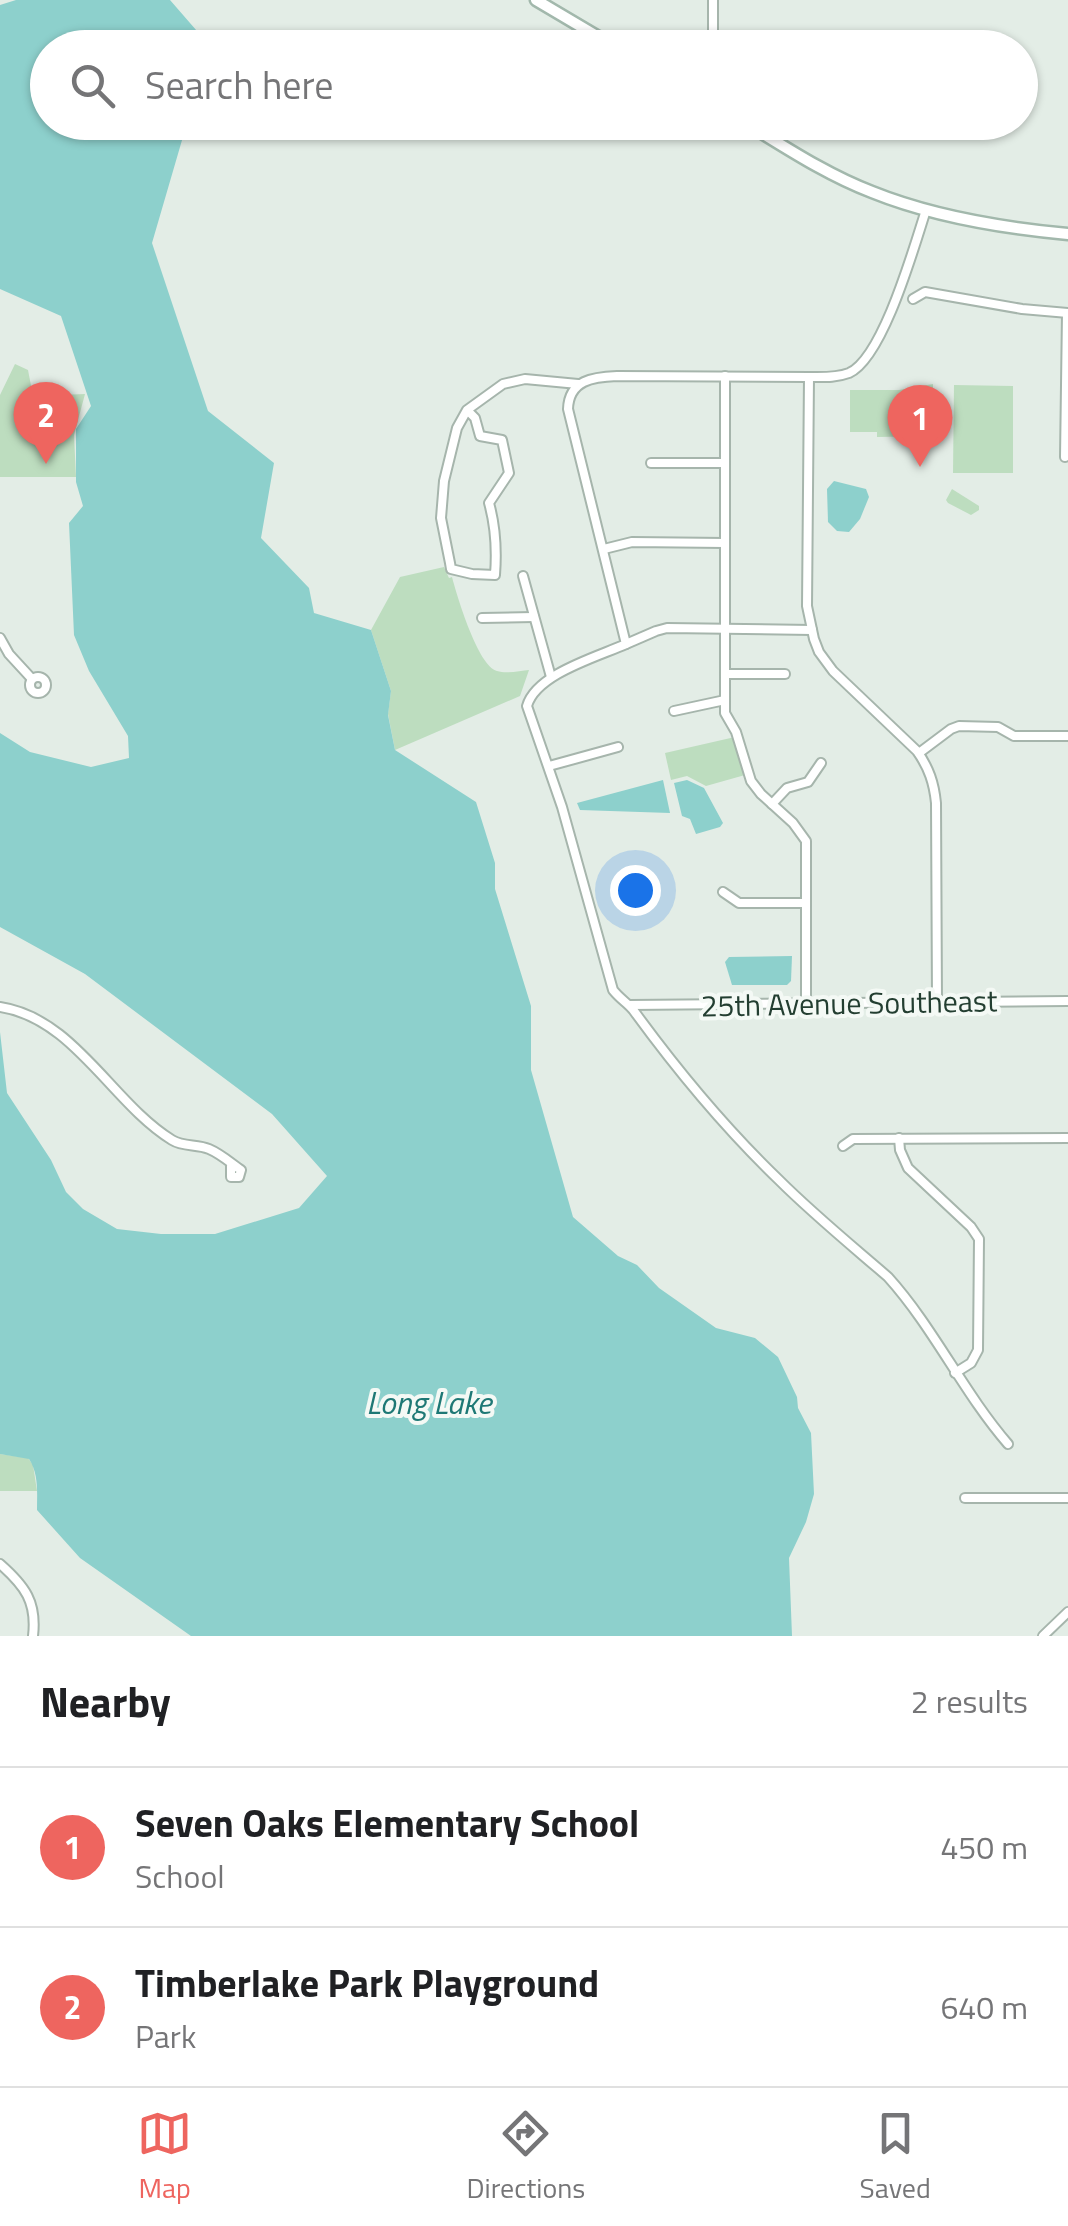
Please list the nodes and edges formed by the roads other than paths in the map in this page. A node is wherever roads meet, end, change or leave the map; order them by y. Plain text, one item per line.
1 (536, 0) edge
2 (713, 0) edge
3 (587, 30) edge
4 (713, 30) edge
5 (773, 140) edge
6 (926, 210) junction
7 (1068, 234) edge
8 (913, 299) dead end
9 (1068, 313) edge
10 (725, 376) junction
11 (809, 377) junction
12 (578, 384) junction
13 (467, 410) junction
14 (1065, 457) dead end
15 (651, 463) dead end
16 (725, 463) junction
17 (725, 543) junction
18 (604, 549) junction
19 (523, 576) dead end
20 (534, 617) junction
21 (482, 618) dead end
22 (725, 629) junction
23 (812, 630) junction
24 (0, 638) edge
25 (626, 644) junction
26 (725, 674) junction
27 (784, 674) dead end
28 (552, 678) junction
29 (32, 680) dead end
30 (725, 700) junction
31 (674, 711) dead end
32 (1068, 736) edge
33 (618, 748) dead end
34 (918, 754) junction
35 (820, 762) dead end
36 (549, 766) junction
37 (772, 804) junction
38 (724, 892) dead end
39 (806, 903) junction
40 (1068, 1001) edge
41 (937, 1002) junction
42 (806, 1004) junction
43 (630, 1005) junction
44 (0, 1007) edge
45 (899, 1138) junction
46 (1068, 1138) edge
47 (843, 1146) dead end
48 (231, 1166) dead end
49 (955, 1373) junction
50 (1008, 1444) dead end
51 (964, 1498) dead end
52 (1068, 1498) edge
53 (0, 1564) edge
54 (1068, 1612) edge
55 (33, 1636) edge
56 (1043, 1636) edge

1 - 3 street
2 - 4 street
5 - 6 street
6 - 7 street
6 - 11 street
8 - 9 street
9 - 14 street
10 - 11 street
10 - 12 street
10 - 16 street
11 - 23 street
12 - 13 street
12 - 18 street
13 - 13 street
15 - 16 street
16 - 17 street
17 - 18 street
17 - 22 street
18 - 25 street
19 - 20 street
20 - 21 street
20 - 28 street
22 - 23 street
22 - 25 street
22 - 26 street
23 - 34 street
24 - 29 street
25 - 28 street
26 - 27 street
26 - 30 street
28 - 36 street
30 - 31 street
30 - 37 street
32 - 34 street
33 - 36 street
34 - 41 street
35 - 37 street
36 - 43 street
37 - 39 street
38 - 39 street
39 - 42 street
40 - 41 street, 25th Avenue Southeast
41 - 42 street, 25th Avenue Southeast
42 - 43 street, 25th Avenue Southeast
43 - 49 street
44 - 48 street
45 - 46 street
45 - 47 street
45 - 49 street
49 - 50 street
51 - 52 street
53 - 55 street
54 - 56 street

